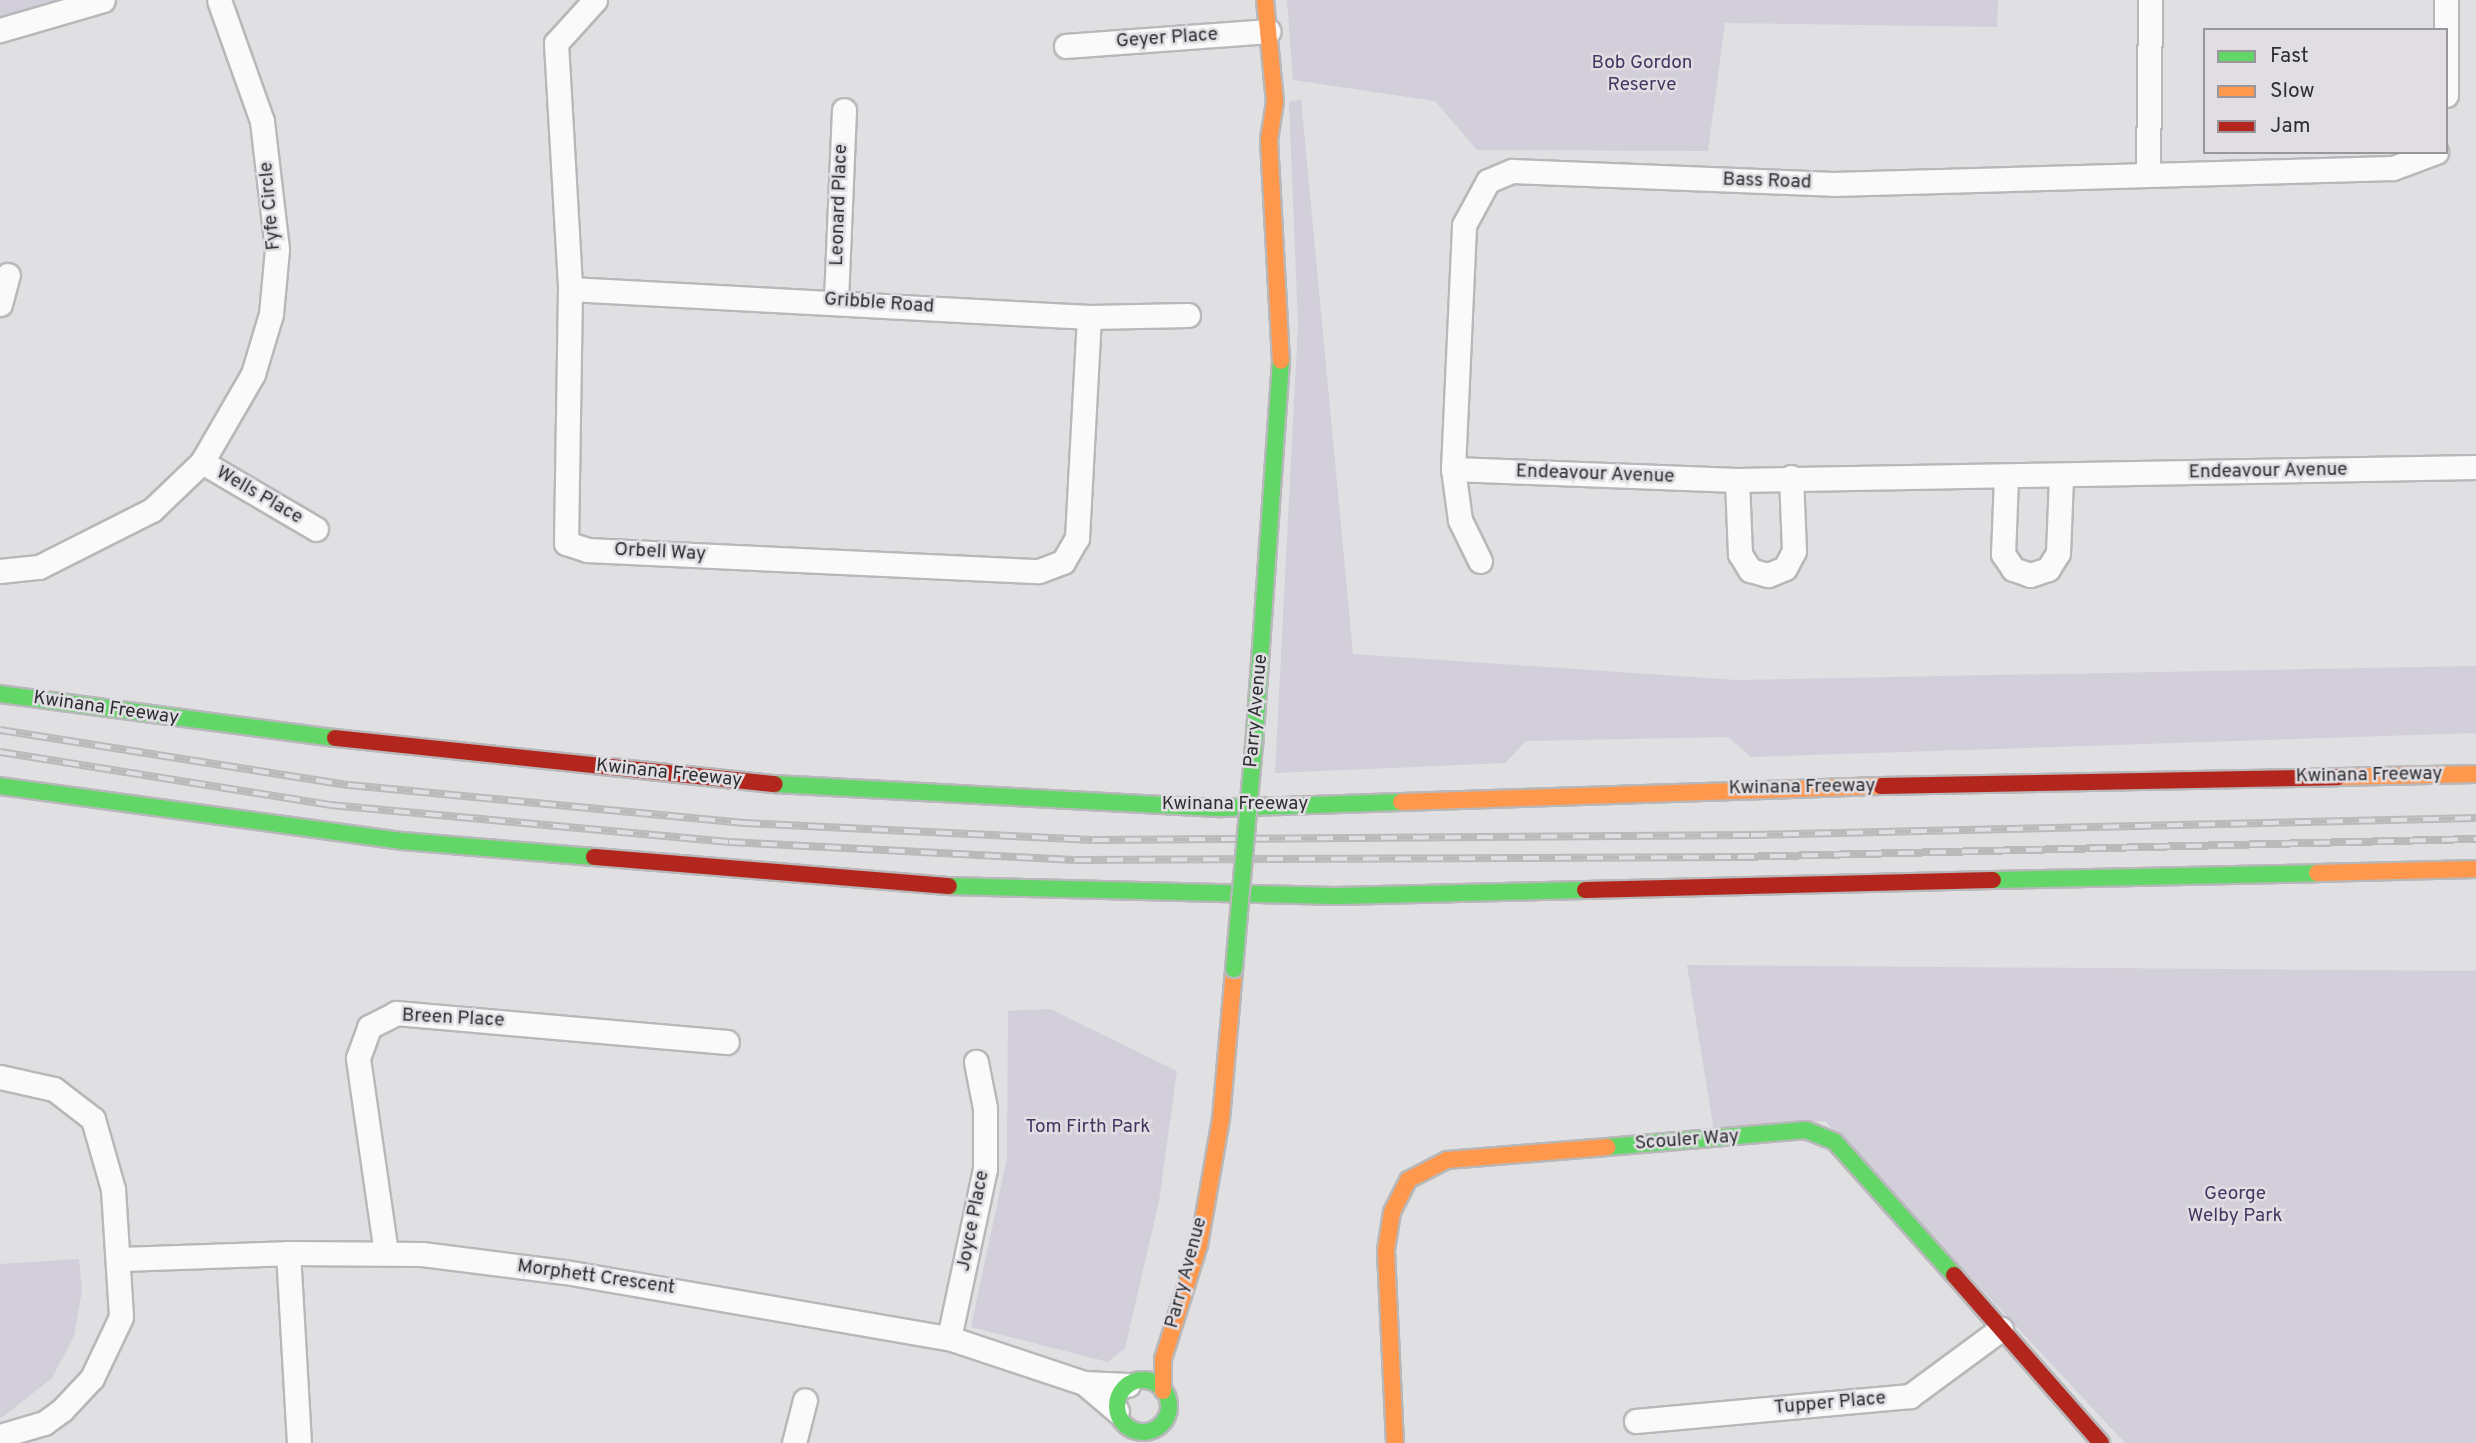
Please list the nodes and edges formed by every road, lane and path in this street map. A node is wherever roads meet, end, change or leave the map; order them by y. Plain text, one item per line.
1 (103, 0) edge
2 (219, 0) edge
3 (595, 0) edge
4 (1265, 0) edge
5 (2150, 0) edge
6 (2446, 0) edge
7 (2446, 28) edge
8 (0, 30) edge
9 (1252, 33) junction
10 (1066, 46) dead end
11 (1254, 105) dead end
12 (844, 110) dead end
13 (1269, 140) junction
14 (2431, 154) edge
15 (2148, 170) junction
16 (8, 275) dead end
17 (569, 289) junction
18 (836, 300) junction
19 (0, 304) edge
20 (1188, 315) dead end
21 (1089, 317) junction
22 (202, 462) junction
23 (2476, 467) edge
24 (1453, 469) junction
25 (1791, 477) junction
26 (2006, 477) junction
27 (2061, 477) junction
28 (1737, 480) junction
29 (316, 529) dead end
30 (1480, 561) dead end
31 (0, 571) edge
32 (0, 694) edge
33 (2476, 774) edge
34 (0, 786) edge
35 (2476, 869) edge
36 (727, 1042) dead end
37 (976, 1062) dead end
38 (0, 1077) edge
39 (288, 1253) junction
40 (386, 1253) junction
41 (119, 1259) junction
42 (2001, 1329) junction
43 (949, 1338) junction
44 (1163, 1359) junction
45 (1084, 1383) junction
46 (1133, 1383) junction
47 (1163, 1391) junction
48 (804, 1400) dead end
49 (1120, 1417) junction
50 (1636, 1421) dead end
51 (0, 1436) edge
52 (1142, 1438) edge
53 (299, 1443) edge
54 (794, 1443) edge
55 (1124, 1443) edge
56 (1395, 1443) edge
57 (2101, 1443) edge

1 - 8 street
2 - 22 street, Fyfe Circle
3 - 17 street, Orbell Way
4 - 9 main road, Parry Avenue
5 - 15 street
6 - 7 street
9 - 10 street, Geyer Place
9 - 13 main road, Parry Avenue
11 - 13 main road, Parry Avenue
12 - 18 street, Leonard Place
13 - 44 main road, Parry Avenue, bridge
14 - 15 street, Bass Road
15 - 24 street, Bass Road
16 - 19 street
17 - 18 street, Gribble Road
17 - 21 street, Orbell Way
18 - 21 street, Gribble Road
20 - 21 street, Gribble Road
22 - 29 street, Wells Place
22 - 31 street, Fyfe Circle
23 - 27 street, Endeavour Avenue
24 - 28 street, Endeavour Avenue
24 - 30 street, Bass Road
25 - 26 street, Endeavour Avenue
25 - 28 street, Endeavour Avenue
25 - 28 street
26 - 27 street, Endeavour Avenue
26 - 27 street
32 - 33 main road, Kwinana Freeway
34 - 35 main road
36 - 40 street, Breen Place
37 - 43 street, Joyce Place
38 - 41 street
39 - 40 street, Morphett Crescent
39 - 41 street, Morphett Crescent
39 - 53 street
40 - 43 street, Morphett Crescent
41 - 51 street
42 - 50 street, Tupper Place
42 - 56 main road, Scouler Way
42 - 57 main road, Scouler Way
43 - 45 street, Morphett Crescent
44 - 46 main road
44 - 47 main road, Parry Avenue
45 - 46 street, Morphett Crescent
45 - 49 street, Morphett Crescent
46 - 47 main road
46 - 49 main road
47 - 52 main road, Parry Avenue
48 - 54 street
49 - 52 main road, Parry Avenue
49 - 55 main road

